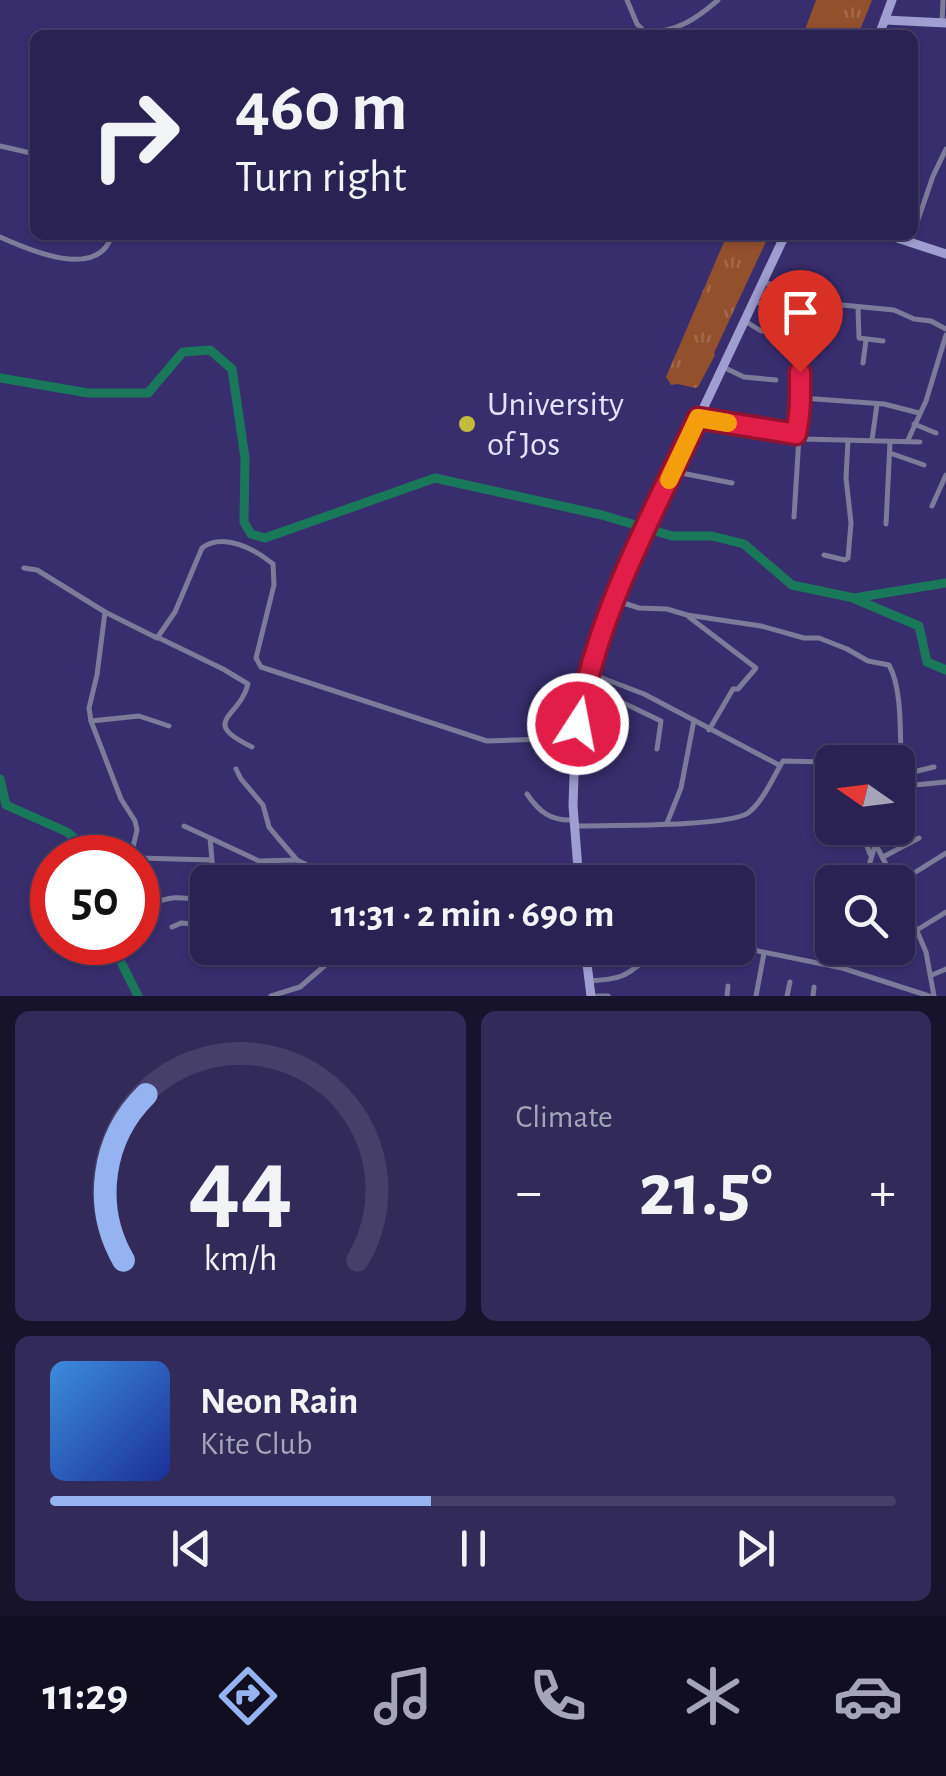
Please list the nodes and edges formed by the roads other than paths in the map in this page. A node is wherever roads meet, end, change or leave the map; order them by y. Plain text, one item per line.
1 (627, 0) edge
2 (718, 0) edge
3 (892, 0) edge
4 (943, 0) edge
5 (885, 20) junction
6 (944, 22) edge
7 (643, 30) edge
8 (668, 30) edge
9 (882, 30) edge
10 (0, 146) edge
11 (946, 148) edge
12 (30, 153) edge
13 (918, 219) edge
14 (0, 237) edge
15 (112, 240) edge
16 (783, 240) edge
17 (902, 240) edge
18 (911, 240) edge
19 (910, 243) junction
20 (946, 254) edge
21 (763, 282) junction
22 (754, 301) junction
23 (858, 307) junction
24 (791, 309) dead end
25 (745, 320) junction
26 (771, 331) dead end
27 (946, 332) edge
28 (866, 340) junction
29 (883, 341) dead end
30 (801, 348) dead end
31 (863, 364) dead end
32 (723, 367) junction
33 (936, 368) junction
34 (946, 372) edge
35 (776, 380) dead end
36 (802, 398) junction
37 (877, 404) junction
38 (919, 413) junction
39 (698, 418) junction
40 (914, 424) junction
41 (936, 432) dead end
42 (797, 435) junction
43 (848, 440) junction
44 (872, 440) junction
45 (908, 441) junction
46 (890, 442) junction
47 (920, 442) dead end
48 (890, 454) junction
49 (924, 465) dead end
50 (673, 471) junction
51 (946, 476) edge
52 (732, 483) dead end
53 (932, 506) dead end
54 (794, 518) dead end
55 (886, 524) dead end
56 (824, 555) dead end
57 (24, 568) dead end
58 (613, 600) junction
59 (105, 612) junction
60 (687, 615) junction
61 (157, 637) junction
62 (588, 673) junction
63 (586, 686) junction
64 (694, 720) junction
65 (91, 721) junction
66 (169, 726) dead end
67 (709, 730) junction
68 (573, 738) junction
69 (901, 745) edge
70 (252, 747) dead end
71 (657, 749) dead end
72 (815, 762) edge
73 (780, 765) junction
74 (934, 766) dead end
75 (236, 769) dead end
76 (915, 771) edge
77 (946, 782) edge
78 (915, 785) edge
79 (527, 794) dead end
80 (573, 823) junction
81 (666, 824) junction
82 (184, 826) dead end
83 (136, 835) edge
84 (210, 838) junction
85 (918, 838) dead end
86 (866, 845) edge
87 (875, 845) edge
88 (876, 845) edge
89 (946, 853) edge
90 (871, 857) junction
91 (883, 857) junction
92 (160, 859) edge
93 (211, 860) junction
94 (297, 860) junction
95 (212, 865) edge
96 (307, 865) edge
97 (577, 865) edge
98 (869, 865) edge
99 (887, 865) edge
100 (915, 873) edge
101 (190, 899) edge
102 (160, 902) edge
103 (946, 912) edge
104 (190, 923) edge
105 (915, 925) edge
106 (172, 927) dead end
107 (917, 930) junction
108 (755, 948) edge
109 (764, 952) junction
110 (326, 965) edge
111 (588, 965) edge
112 (639, 965) edge
113 (845, 965) edge
114 (844, 968) junction
115 (946, 968) edge
116 (932, 975) junction
117 (590, 981) junction
118 (790, 982) dead end
119 (728, 986) dead end
120 (900, 986) junction
121 (814, 987) dead end
122 (271, 996) edge
123 (590, 996) edge
124 (608, 996) edge
125 (727, 996) edge
126 (756, 996) edge
127 (787, 996) edge
128 (813, 996) edge
129 (898, 996) edge
130 (931, 996) edge

1 - 7 street
2 - 8 street
3 - 5 main road
4 - 6 street
5 - 6 main road
5 - 9 main road
10 - 12 street
11 - 13 street
14 - 15 street
16 - 21 main road
17 - 19 main road
18 - 19 street
19 - 20 main road
21 - 22 main road
21 - 23 street
22 - 24 street
22 - 25 main road
23 - 27 street
23 - 28 street
25 - 26 street
25 - 32 main road
27 - 33 street
28 - 29 street
28 - 31 street
30 - 36 street
32 - 35 street
32 - 39 main road
33 - 34 street
33 - 38 street
36 - 37 street
36 - 42 street
37 - 38 street
37 - 44 street
38 - 40 street
39 - 42 street
39 - 50 main road
40 - 41 street
40 - 45 street
42 - 43 street
42 - 54 street
43 - 44 street
43 - 56 street
44 - 46 street
45 - 46 street
45 - 47 street
46 - 48 street
48 - 49 street
48 - 55 street
50 - 52 street
50 - 58 main road
51 - 53 street
57 - 59 street
58 - 60 street
58 - 62 main road
59 - 61 street
59 - 65 street
60 - 67 street
60 - 69 street
61 - 68 street
61 - 70 street
62 - 63 main road
62 - 64 street
63 - 68 main road
63 - 71 street
64 - 67 street
64 - 81 street
65 - 66 street
65 - 83 street
67 - 73 street
68 - 80 main road
72 - 73 street
73 - 81 street
74 - 76 street
75 - 94 street
77 - 78 street
79 - 80 street
80 - 81 street
80 - 97 main road
82 - 84 street
84 - 93 street
84 - 94 street
85 - 91 street
86 - 90 street
87 - 90 street
88 - 91 street
89 - 100 street
90 - 98 street
91 - 99 street
92 - 93 street
93 - 95 street
94 - 96 street
101 - 102 street
103 - 107 street
104 - 106 street
105 - 107 street
107 - 116 street
108 - 109 street
109 - 114 street
109 - 126 street
110 - 122 street
111 - 117 main road
112 - 117 street
113 - 114 street
114 - 120 street
115 - 116 street
116 - 130 street
117 - 123 main road
118 - 127 street
119 - 125 street
120 - 129 street
120 - 130 street
121 - 128 street
123 - 124 street

